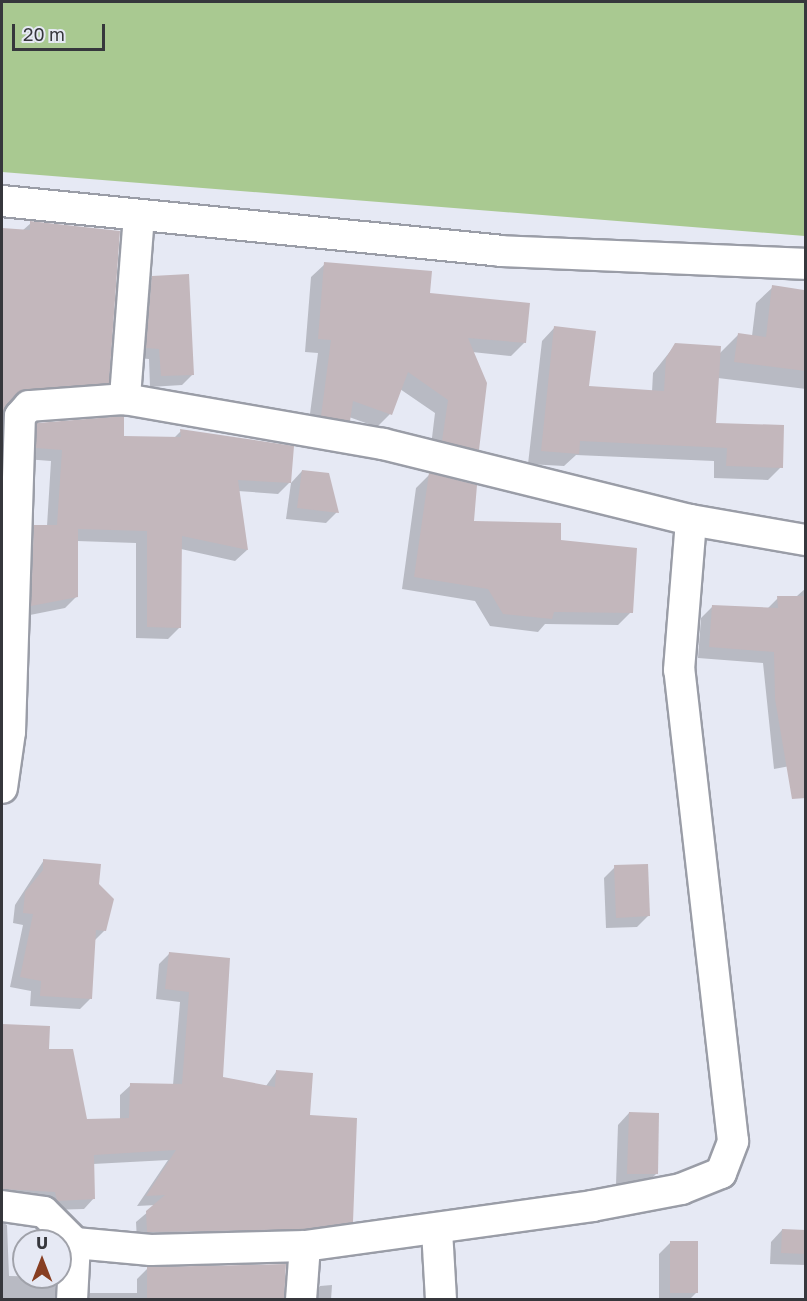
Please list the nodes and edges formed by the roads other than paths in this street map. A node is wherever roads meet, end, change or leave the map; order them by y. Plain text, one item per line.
1 (2, 201) edge
2 (139, 215) junction
3 (806, 264) edge
4 (125, 399) junction
5 (692, 520) junction
6 (806, 540) edge
7 (2, 788) edge
8 (2, 1206) edge
9 (437, 1230) junction
10 (75, 1243) junction
11 (305, 1246) junction
12 (72, 1299) edge
13 (301, 1299) edge
14 (441, 1299) edge

1 - 2 street
2 - 3 street
2 - 4 street
4 - 5 street
4 - 7 street
5 - 6 street
5 - 9 street
8 - 10 street
9 - 11 street
9 - 14 street
10 - 11 street
10 - 12 street
11 - 13 street

